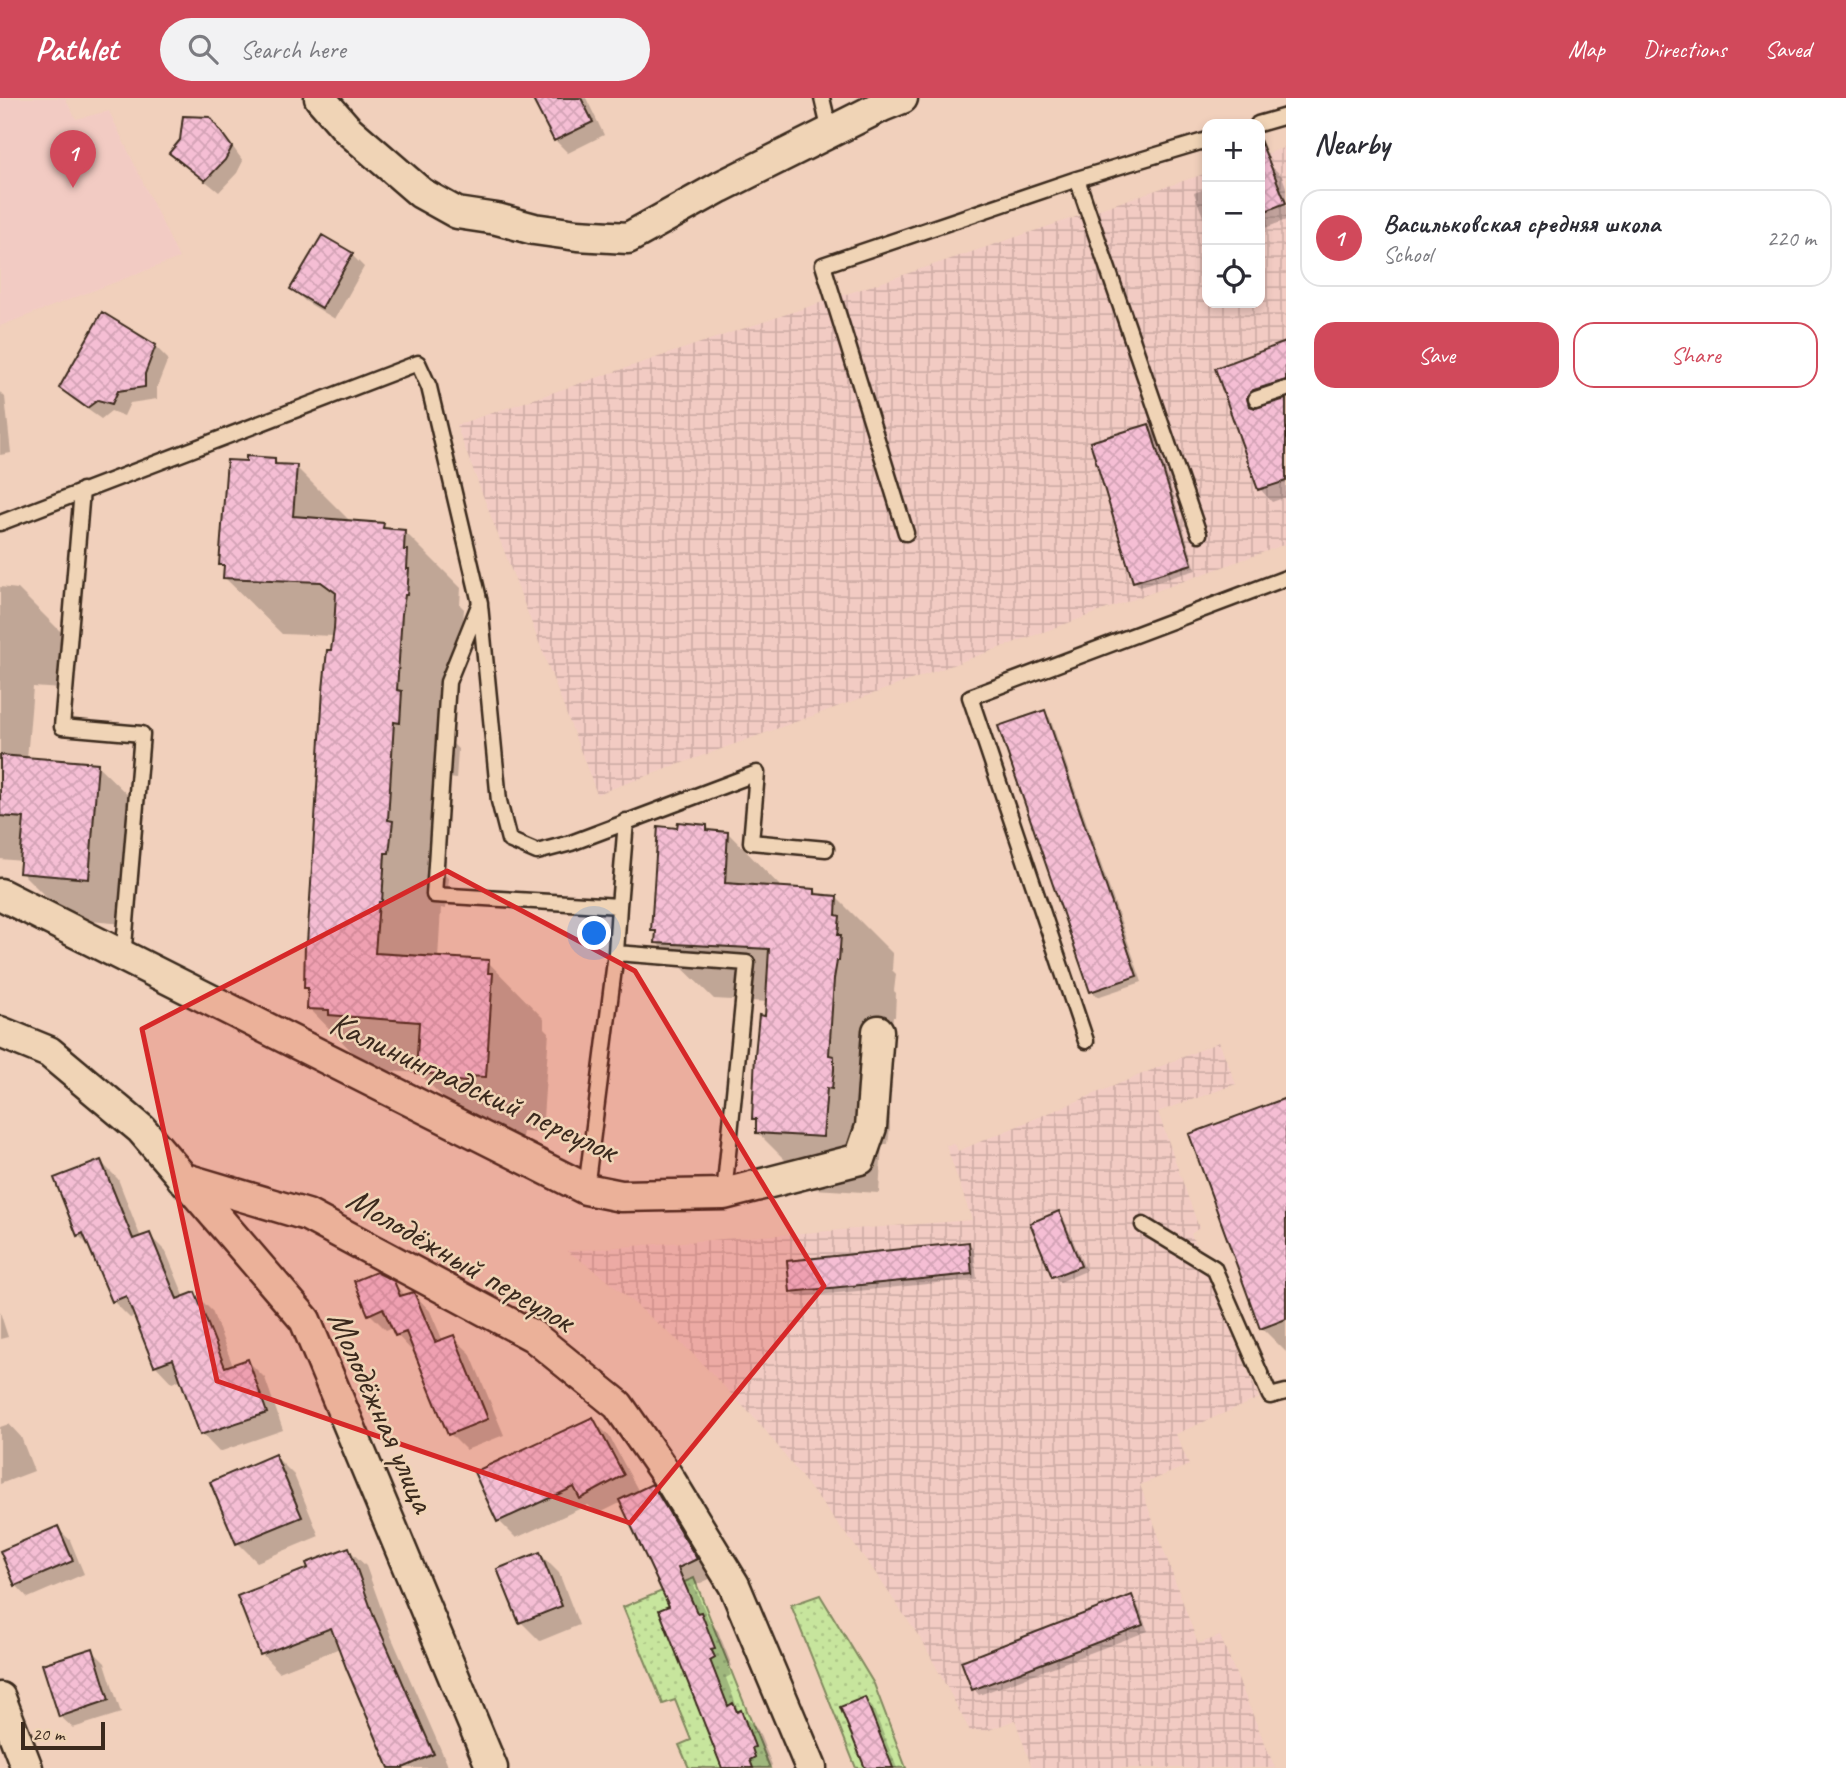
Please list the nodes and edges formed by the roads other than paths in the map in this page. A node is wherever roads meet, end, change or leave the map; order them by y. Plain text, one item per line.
1 (320, 98) edge
2 (822, 98) edge
3 (902, 98) edge
4 (1286, 116) edge
5 (1265, 122) edge
6 (830, 132) junction
7 (1202, 141) edge
8 (1077, 179) junction
9 (1286, 389) edge
10 (1256, 399) dead end
11 (82, 490) junction
12 (0, 523) edge
13 (906, 533) dead end
14 (1199, 534) dead end
15 (1286, 578) edge
16 (480, 603) junction
17 (626, 821) junction
18 (826, 849) dead end
19 (0, 894) edge
20 (619, 906) junction
21 (616, 953) junction
22 (123, 958) junction
23 (878, 1031) dead end
24 (0, 1032) edge
25 (1086, 1041) dead end
26 (182, 1178) junction
27 (586, 1189) junction
28 (724, 1194) junction
29 (1143, 1225) dead end
30 (1286, 1392) edge
31 (0, 1698) edge
32 (27, 1768) edge
33 (492, 1768) edge
34 (811, 1768) edge

1 - 6 street
2 - 6 lane
3 - 6 street
4 - 5 lane
7 - 8 lane
8 - 13 lane
8 - 14 lane
9 - 10 lane
11 - 12 lane
11 - 16 lane
11 - 22 lane
15 - 25 lane
16 - 17 lane
16 - 20 lane
17 - 18 lane
17 - 20 lane
19 - 22 street, Калининградский переулок
20 - 21 lane
21 - 27 lane
21 - 28 lane
22 - 27 street, Калининградский переулок
23 - 28 street, Калининградский переулок
24 - 26 street, Молодёжная улица
26 - 33 street, Молодёжная улица
26 - 34 street, Молодёжный переулок
27 - 28 street, Калининградский переулок
29 - 30 lane
31 - 32 street

